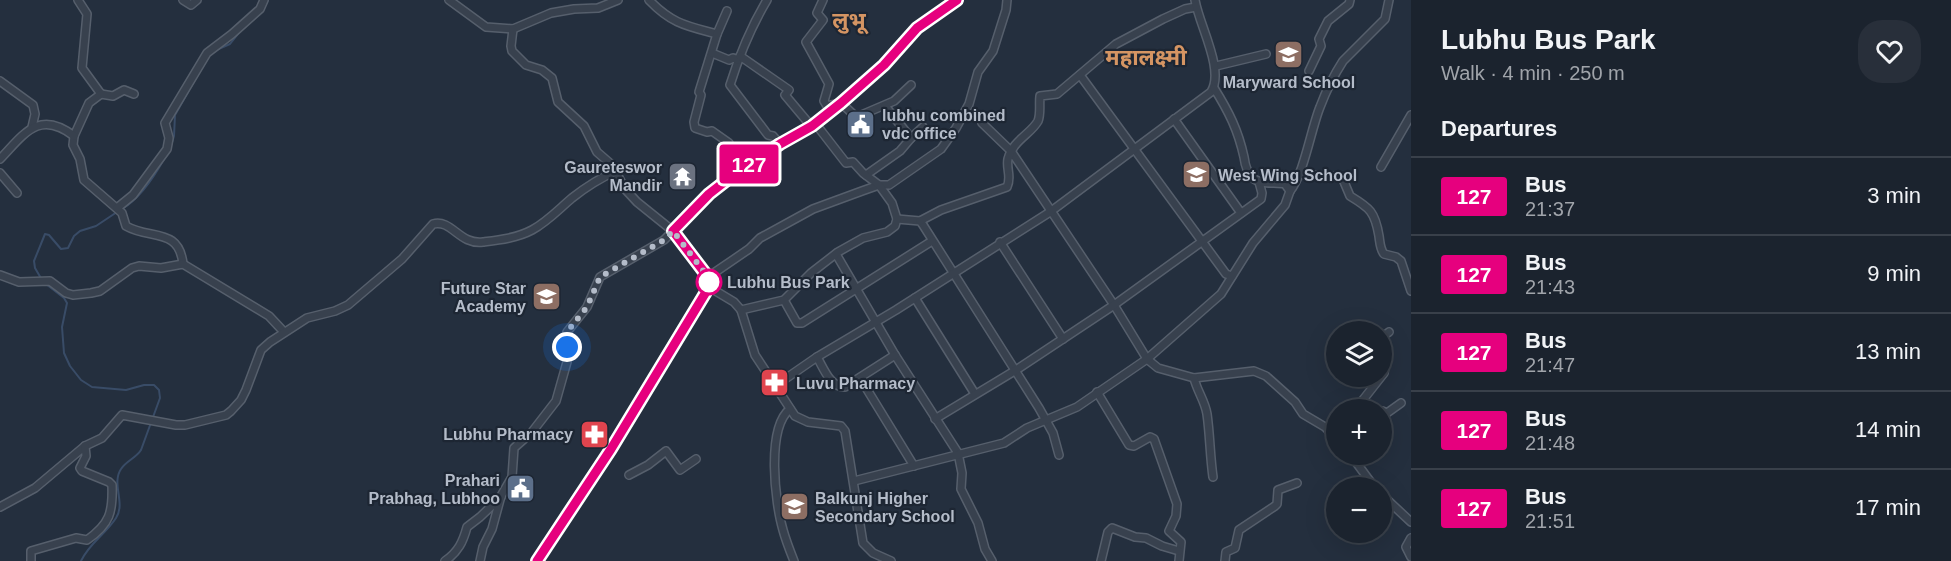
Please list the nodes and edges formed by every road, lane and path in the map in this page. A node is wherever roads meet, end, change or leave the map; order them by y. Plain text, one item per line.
1 (78, 0) edge
2 (183, 0) edge
3 (197, 0) edge
4 (264, 0) edge
5 (448, 0) edge
6 (618, 0) edge
7 (649, 0) edge
8 (767, 0) edge
9 (823, 0) edge
10 (957, 0) edge
11 (1007, 0) edge
12 (1350, 0) edge
13 (1389, 0) edge
14 (1195, 4) edge
15 (727, 11) dead end
16 (513, 29) junction
17 (717, 34) junction
18 (712, 53) junction
19 (1266, 54) dead end
20 (739, 58) junction
21 (1216, 66) junction
22 (1309, 71) dead end
23 (1080, 75) junction
24 (0, 81) edge
25 (911, 86) dead end
26 (1214, 88) junction
27 (101, 94) junction
28 (134, 94) dead end
29 (841, 103) junction
30 (885, 106) junction
31 (1411, 115) edge
32 (1174, 119) junction
33 (982, 123) dead end
34 (813, 125) junction
35 (32, 127) junction
36 (923, 127) dead end
37 (74, 136) junction
38 (910, 138) junction
39 (729, 143) dead end
40 (780, 144) junction
41 (1134, 148) junction
42 (1011, 151) junction
43 (0, 159) edge
44 (1381, 167) dead end
45 (616, 171) junction
46 (0, 173) edge
47 (1299, 174) junction
48 (866, 175) junction
49 (1259, 182) junction
50 (879, 185) junction
51 (1290, 191) junction
52 (17, 193) dead end
53 (119, 211) junction
54 (1050, 212) junction
55 (1241, 213) junction
56 (897, 219) junction
57 (920, 221) junction
58 (673, 231) junction
59 (932, 241) junction
60 (1000, 243) junction
61 (1202, 243) junction
62 (836, 254) junction
63 (183, 264) junction
64 (952, 273) junction
65 (0, 275) edge
66 (1232, 276) junction
67 (708, 277) junction
68 (709, 287) junction
69 (856, 288) junction
70 (1411, 291) edge
71 (915, 298) junction
72 (784, 300) junction
73 (1114, 305) junction
74 (741, 310) junction
75 (875, 322) junction
76 (284, 332) junction
77 (1062, 339) junction
78 (895, 355) junction
79 (817, 357) junction
80 (1147, 359) junction
81 (1016, 370) junction
82 (860, 378) junction
83 (1194, 378) junction
84 (775, 386) junction
85 (1373, 387) edge
86 (1097, 392) junction
87 (975, 394) junction
88 (1364, 399) edge
89 (1401, 403) dead end
90 (790, 409) junction
91 (1392, 409) edge
92 (935, 419) junction
93 (1045, 421) junction
94 (1326, 428) edge
95 (85, 446) junction
96 (958, 453) junction
97 (1059, 455) dead end
98 (696, 459) dead end
99 (914, 466) junction
100 (629, 475) dead end
101 (1213, 477) dead end
102 (854, 481) junction
103 (1297, 483) dead end
104 (501, 496) junction
105 (1392, 504) edge
106 (0, 507) edge
107 (1411, 522) edge
108 (1411, 538) edge
109 (1179, 551) junction
110 (1411, 557) edge
111 (32, 561) edge
112 (446, 561) edge
113 (480, 561) edge
114 (537, 561) edge
115 (794, 561) edge
116 (891, 561) edge
117 (992, 561) edge
118 (1101, 561) edge
119 (1179, 561) edge
120 (1225, 561) edge

1 - 27 street
2 - 3 street
4 - 53 street
5 - 16 street
6 - 16 street
7 - 17 street
8 - 20 street
9 - 29 street
10 - 29 main road
11 - 50 street
12 - 22 street
13 - 47 street
14 - 21 street
14 - 23 street
15 - 17 street
16 - 45 street
17 - 18 street
18 - 20 street
18 - 39 street
19 - 21 street
20 - 34 street
20 - 40 street
21 - 26 street
23 - 41 street
23 - 42 street
24 - 35 street
25 - 30 street
26 - 32 street
26 - 49 street
27 - 28 street
27 - 37 street
29 - 30 street
29 - 34 main road
30 - 38 street
31 - 44 street
32 - 41 street
32 - 55 street
33 - 42 street
34 - 40 main road
34 - 48 street
35 - 37 street
35 - 43 street
36 - 38 street
37 - 53 street
38 - 48 street
40 - 58 main road
41 - 54 street
41 - 61 street
42 - 54 street
42 - 57 street
45 - 58 street
45 - 76 street
46 - 52 street
47 - 51 street
47 - 70 street
48 - 50 street
49 - 51 street
49 - 55 street
50 - 56 street
50 - 67 street
51 - 66 street
53 - 63 street
54 - 60 street
54 - 73 street
55 - 61 street
56 - 57 street
56 - 62 street
57 - 59 street
58 - 67 main road
58 - 104 street
59 - 64 street
59 - 69 street
60 - 64 street
60 - 77 street
61 - 66 street
61 - 73 street
62 - 69 street
62 - 72 street
63 - 65 street
63 - 76 street
64 - 71 street
64 - 81 street
66 - 80 street
67 - 68 main road
68 - 74 street
68 - 114 main road
69 - 72 street
69 - 75 street
71 - 75 street
71 - 87 street
72 - 74 street
73 - 77 street
73 - 80 street
74 - 84 street
75 - 78 street
75 - 79 street
76 - 95 street
77 - 81 street
78 - 82 street
78 - 92 street
79 - 82 street
79 - 84 street
80 - 83 street
80 - 86 street
81 - 87 street
81 - 93 street
82 - 99 street
83 - 94 street
83 - 101 street
84 - 90 street
85 - 88 street
86 - 93 street
86 - 109 street
87 - 92 street
89 - 91 street
90 - 102 street
90 - 115 street
92 - 96 street
93 - 96 street
93 - 97 street
95 - 106 street
95 - 111 street
96 - 99 street
96 - 117 street
98 - 100 street
99 - 102 street
102 - 116 street
103 - 120 street
104 - 112 street
104 - 113 street
105 - 107 street
108 - 110 street
109 - 118 street
109 - 119 street

